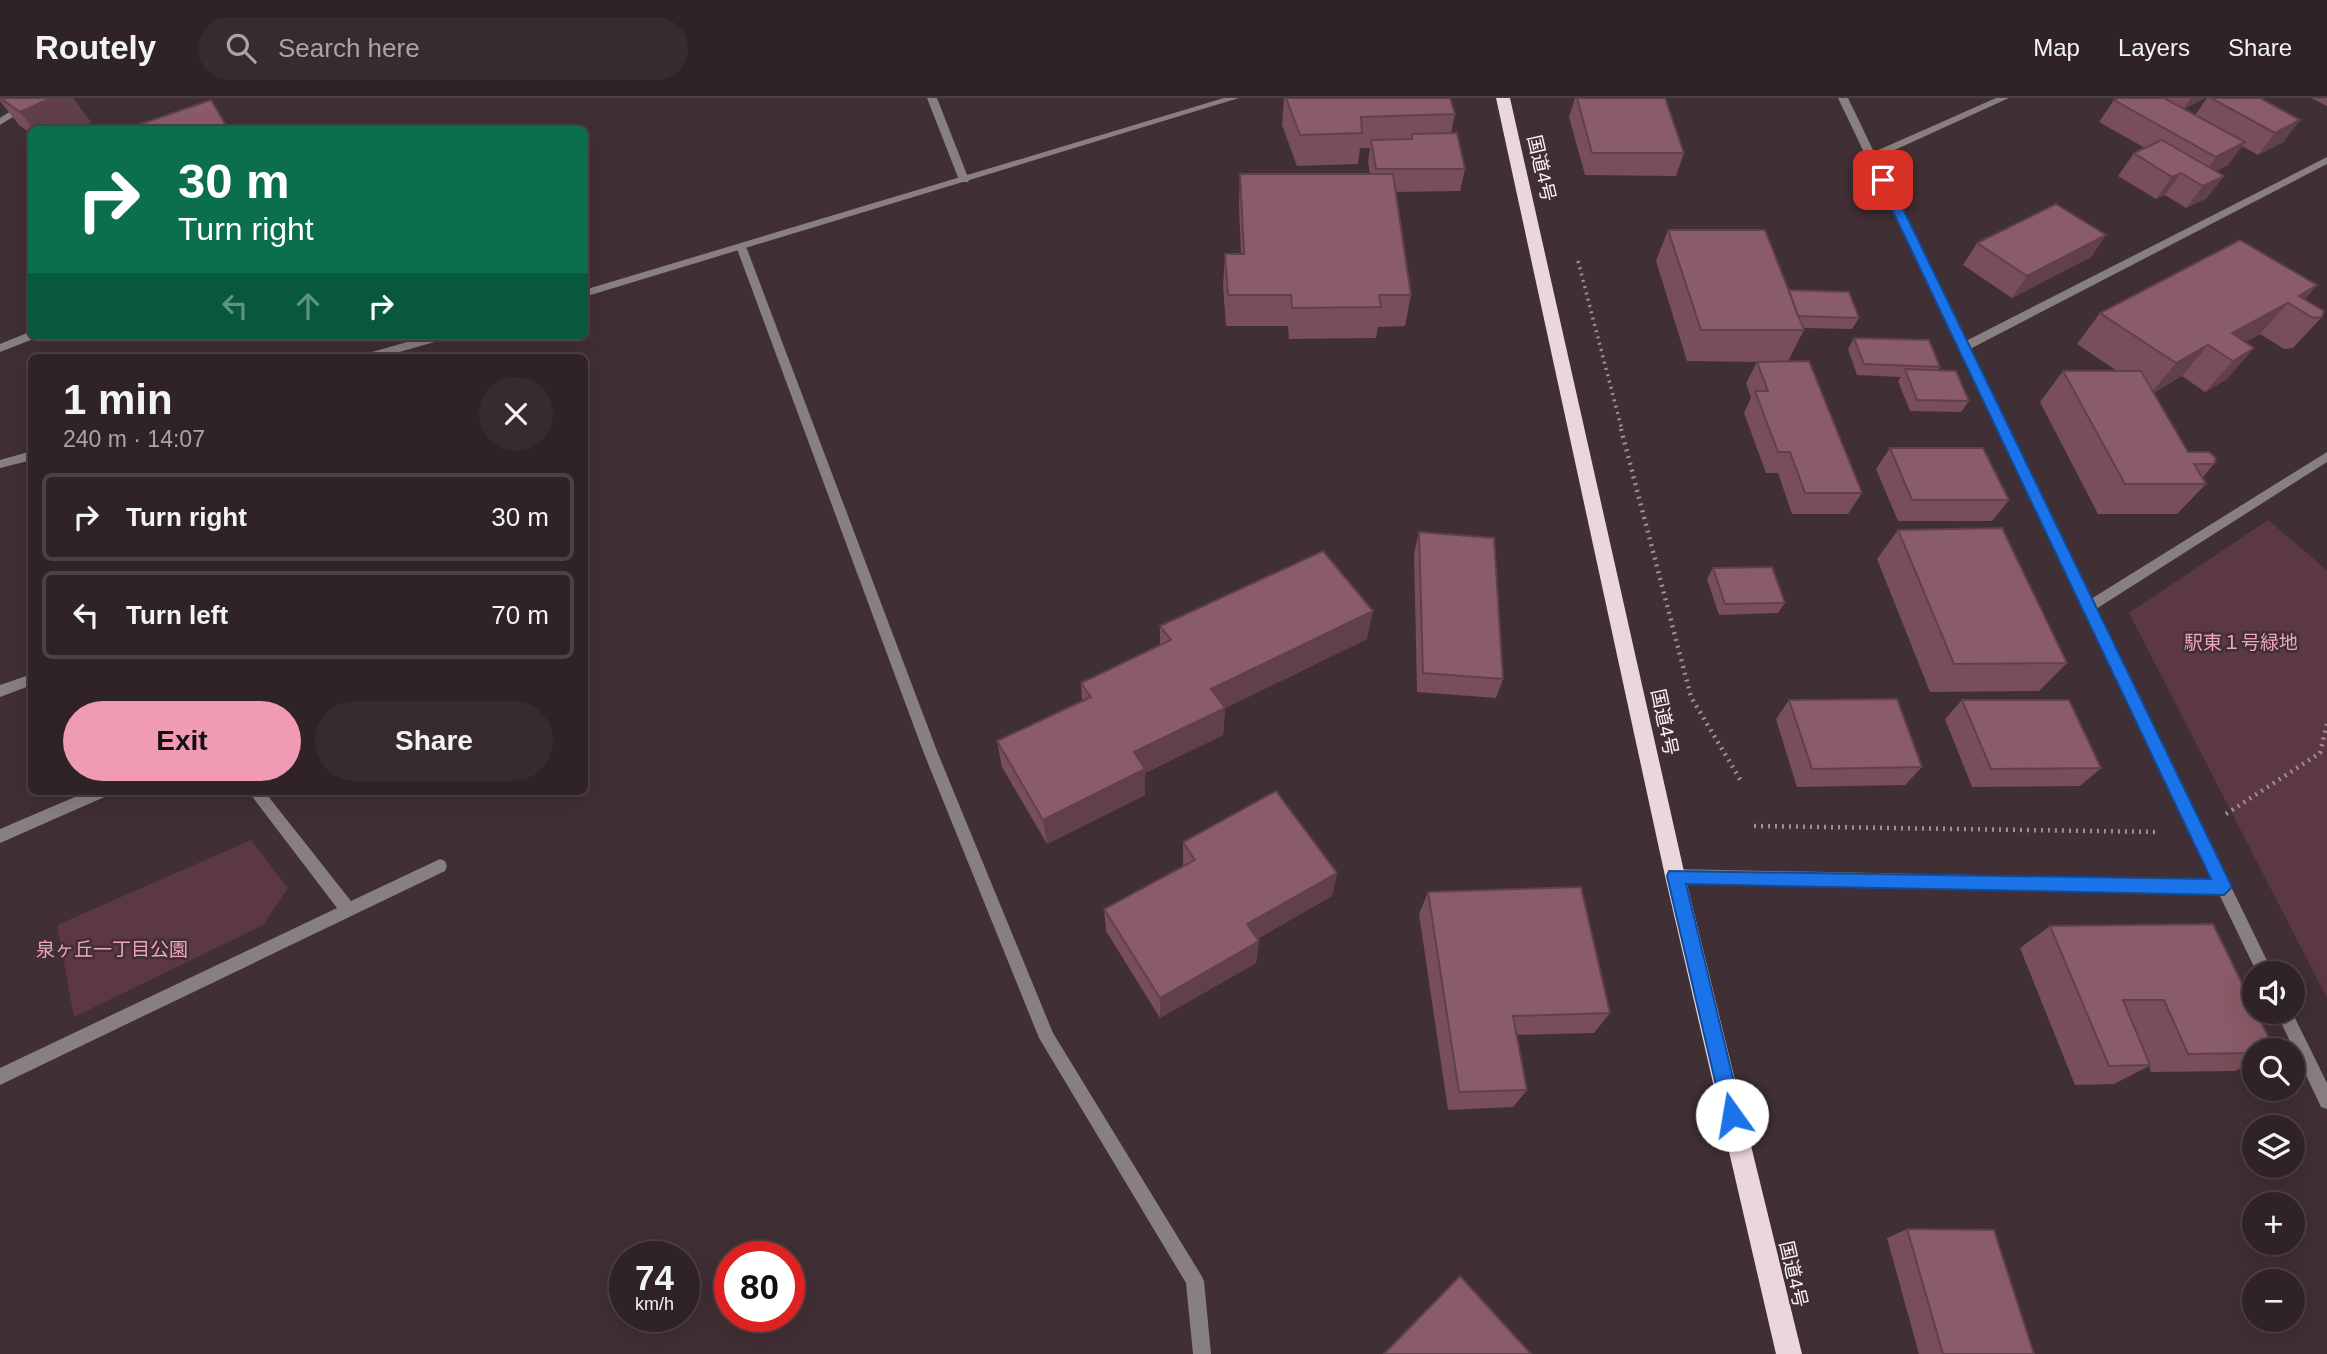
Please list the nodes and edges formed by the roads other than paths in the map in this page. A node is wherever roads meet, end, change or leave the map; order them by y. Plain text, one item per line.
1 (38, 98) edge
2 (932, 98) edge
3 (1234, 98) edge
4 (1503, 98) edge
5 (1843, 98) edge
6 (2004, 98) edge
7 (0, 122) edge
8 (1872, 156) junction
9 (2327, 160) edge
10 (964, 180) junction
11 (742, 248) junction
12 (588, 293) edge
13 (28, 337) edge
14 (429, 340) edge
15 (1964, 347) junction
16 (0, 348) edge
17 (386, 354) edge
18 (28, 456) edge
19 (2327, 456) edge
20 (0, 464) edge
21 (2089, 607) junction
22 (28, 680) edge
23 (0, 691) edge
24 (95, 795) edge
25 (258, 795) edge
26 (0, 836) edge
27 (440, 866) dead end
28 (1675, 876) junction
29 (2224, 887) junction
30 (348, 910) junction
31 (2259, 961) edge
32 (2290, 1024) edge
33 (0, 1077) edge
34 (2327, 1101) edge
35 (1202, 1354) edge
36 (1789, 1354) edge

1 - 7 street
2 - 10 street
3 - 10 street
4 - 28 highway, 国道4号
5 - 8 street
6 - 8 street
8 - 15 street
9 - 15 street
10 - 11 street
11 - 12 street
11 - 35 street
13 - 16 street
14 - 17 street
15 - 21 street
18 - 20 street
19 - 21 street
21 - 29 street
22 - 23 street
24 - 26 street
25 - 30 street
27 - 30 street
28 - 29 street
28 - 36 highway, 国道4号
29 - 31 street
30 - 33 street
32 - 34 street

